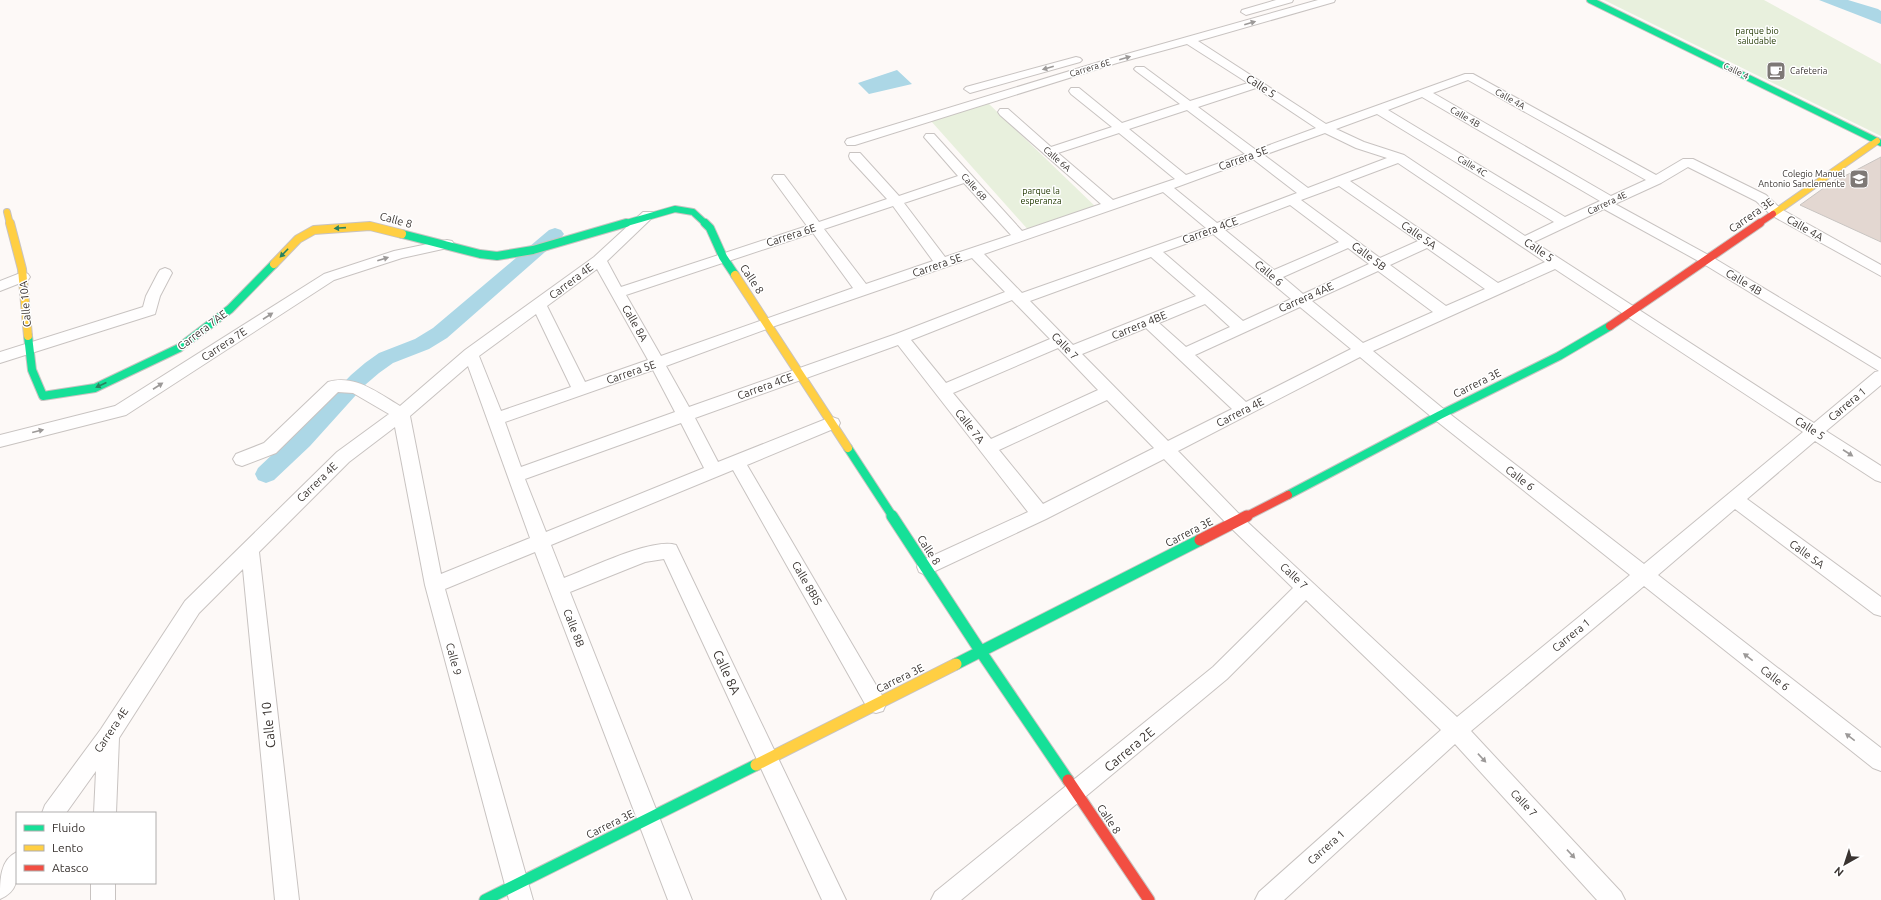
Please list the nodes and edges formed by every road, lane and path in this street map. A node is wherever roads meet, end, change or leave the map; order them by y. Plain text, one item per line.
1 (1288, 0) edge
2 (1330, 0) edge
3 (1590, 0) edge
4 (1198, 27) junction
5 (1210, 35) junction
6 (1189, 40) junction
7 (1064, 64) junction
8 (1140, 69) dead end
9 (1074, 73) junction
10 (1022, 76) junction
11 (1469, 76) joint
12 (1258, 84) junction
13 (1034, 85) junction
14 (970, 89) dead end
15 (1076, 91) dead end
16 (1424, 93) junction
17 (1188, 106) junction
18 (1378, 109) junction
19 (1004, 112) dead end
20 (1356, 128) junction
21 (1120, 129) junction
22 (1326, 129) junction
23 (930, 136) dead end
24 (851, 142) dead end
25 (1879, 142) edge
26 (1049, 152) junction
27 (1254, 155) junction
28 (855, 156) dead end
29 (1399, 158) junction
30 (1688, 162) joint
31 (779, 178) dead end
32 (966, 178) junction
33 (1184, 180) junction
34 (1656, 180) junction
35 (1341, 181) junction
36 (1165, 187) junction
37 (1308, 194) junction
38 (1292, 200) junction
39 (896, 201) junction
40 (1607, 203) junction
41 (1111, 206) junction
42 (7, 212) dead end
43 (1776, 212) junction
44 (648, 216) junction
45 (1565, 223) junction
46 (815, 227) junction
47 (1215, 229) junction
48 (314, 230) joint
49 (1020, 237) junction
50 (1525, 241) junction
51 (1350, 242) junction
52 (1428, 242) junction
53 (447, 244) junction
54 (1152, 251) junction
55 (974, 252) junction
56 (723, 257) junction
57 (599, 260) junction
58 (1707, 260) junction
59 (1557, 262) junction
60 (942, 263) junction
61 (1379, 264) junction
62 (1881, 271) edge
63 (165, 273) dead end
64 (1273, 276) junction
65 (24, 277) junction
66 (0, 286) edge
67 (1496, 289) junction
68 (863, 291) junction
69 (617, 293) junction
70 (1017, 296) junction
71 (1206, 298) junction
72 (1301, 300) junction
73 (539, 305) junction
74 (1445, 313) junction
75 (1631, 313) junction
76 (1148, 321) junction
77 (767, 323) junction
78 (1240, 327) junction
79 (901, 338) junction
80 (1066, 347) junction
81 (29, 348) junction
82 (1362, 350) junction
83 (471, 354) junction
84 (1184, 354) junction
85 (0, 358) edge
86 (657, 363) junction
87 (1881, 366) edge
88 (800, 373) junction
89 (1881, 376) edge
90 (580, 389) junction
91 (943, 391) junction
92 (1109, 392) junction
93 (43, 396) joint
94 (1244, 410) junction
95 (401, 414) junction
96 (684, 415) junction
97 (1440, 415) junction
98 (496, 419) junction
99 (832, 423) junction
100 (1815, 431) junction
101 (0, 440) edge
102 (988, 448) junction
103 (1166, 450) junction
104 (242, 459) dead end
105 (737, 462) junction
106 (715, 472) junction
107 (1881, 475) edge
108 (515, 476) junction
109 (1734, 499) junction
110 (1040, 514) junction
111 (1236, 522) junction
112 (541, 542) junction
113 (250, 551) junction
114 (926, 567) junction
115 (1644, 575) junction
116 (434, 585) junction
117 (1306, 587) junction
118 (558, 588) junction
119 (1881, 608) edge
120 (981, 652) junction
121 (876, 704) junction
122 (1456, 730) junction
123 (108, 736) junction
124 (768, 758) junction
125 (1881, 761) edge
126 (1076, 792) junction
127 (54, 812) edge
128 (105, 812) edge
129 (648, 818) junction
130 (16, 864) edge
131 (103, 884) edge
132 (0, 887) edge
133 (519, 892) edge
134 (103, 900) edge
135 (287, 900) edge
136 (485, 900) edge
137 (680, 900) edge
138 (834, 900) edge
139 (942, 900) edge
140 (1149, 900) edge
141 (1267, 900) edge
142 (1613, 900) edge

1 - 4 street, Carrera 6E
5 -> 2 street, Carrera 6E
3 - 25 street, Calle 4
4 - 5 street
4 - 7 street, Carrera 6E
5 - 6 street, Carrera 6E
9 -> 6 street, Carrera 6E
6 - 12 street, Calle 5
7 - 9 street
7 -> 10 street, Carrera 6E
8 - 17 street
9 - 13 street, Carrera 6E
10 - 13 street
10 - 14 street, Carrera 6E
11 - 16 street, Carrera 5E
11 - 34 street, Calle 4A
12 - 17 street
12 - 22 street, Calle 5
13 - 24 street, Carrera 6E
15 - 21 street
16 - 18 street, Carrera 5E
16 - 40 street, Calle 4B
17 - 21 street
17 - 27 street
18 - 20 street, Carrera 5E
18 - 45 street, Calle 4C
19 - 26 street, Calle 6A
20 - 22 street, Carrera 5E
20 - 29 street
21 - 26 street
21 - 33 street
22 - 27 street, Carrera 5E
22 - 29 street, Calle 5
23 - 32 street, Calle 6B
25 - 43 street, Carrera 3E
26 - 41 street, Calle 6A
27 - 33 street, Carrera 5E
27 - 37 street
28 - 39 street
29 - 35 street, Carrera 4CE
29 - 50 street, Calle 5
30 - 34 street, Carrera 4E
30 - 43 street, Calle 4A
31 - 46 street
32 - 39 street, Carrera 6E
32 - 49 street, Calle 6B
33 - 36 street, Carrera 5E
34 - 40 street, Carrera 4E
35 - 37 street, Carrera 4CE
35 - 52 street, Calle 5A
36 - 41 street, Carrera 5E
36 - 47 street, Calle 6
37 - 38 street, Carrera 4CE
38 - 47 street, Carrera 4CE
38 - 51 street, Calle 5B
39 - 46 street, Carrera 6E
39 - 60 street
40 - 45 street, Carrera 4E
40 - 58 street, Calle 4B
41 - 49 street, Carrera 5E
42 - 65 street, Calle 10A
43 - 58 street, Carrera 3E
43 - 62 street, Calle 4A
44 - 53 street, Calle 8
44 - 56 street, Calle 8
44 - 57 street, Carrera 4E
45 - 50 street, Carrera 4E
46 - 56 street, Carrera 6E
46 - 68 street
47 - 54 street, Carrera 4CE
47 - 64 street, Calle 6
53 -> 48 street, Calle 8
48 -> 93 street, Carrera 7AE
49 - 55 street, Carrera 5E
50 - 59 street, Calle 5
51 - 61 street, Calle 5B
51 - 64 street
52 - 61 street, Carrera 4AE
52 - 67 street, Calle 5A
101 -> 53 street, Carrera 7E
54 - 70 street, Carrera 4CE
54 - 71 street
55 - 60 street, Carrera 5E
55 - 70 street, Calle 7
56 - 69 street, Carrera 6E
56 - 77 street, Calle 8
57 - 69 street, Calle 8A
57 - 73 street, Carrera 4E
58 - 75 street, Carrera 3E
58 - 87 street, Calle 4B
59 - 67 street, Carrera 4E
59 - 75 street, Calle 5
60 - 68 street, Carrera 5E
61 - 72 street, Carrera 4AE
61 - 74 street, Calle 5B
63 - 81 street
64 - 72 street, Calle 6
65 - 66 street
65 - 81 street, Calle 10A
67 - 74 street, Carrera 4E
68 - 77 street, Carrera 5E
69 - 86 street, Calle 8A
70 - 79 street, Carrera 4CE
70 - 80 street, Calle 7
71 - 76 street, Carrera 4BE
71 - 78 street
72 - 78 street, Carrera 4AE
72 - 82 street, Calle 6
73 - 83 street, Carrera 4E
73 - 90 street
74 - 82 street, Carrera 4E
75 - 97 street, Carrera 3E
75 - 100 street, Calle 5
76 - 80 street, Carrera 4BE
76 - 84 street
77 - 86 street, Carrera 5E
77 - 88 street, Calle 8
78 - 84 street, Carrera 4AE
79 - 88 street, Carrera 4CE
79 - 91 street, Calle 7A
80 - 91 street, Carrera 4BE
80 - 92 street, Calle 7
81 - 85 street
81 - 93 street, Calle 10A
82 - 94 street, Carrera 4E
82 - 97 street, Calle 6
83 - 95 street, Carrera 4E
83 - 98 street, Calle 8B
84 - 94 street
86 - 90 street, Carrera 5E
86 - 96 street, Calle 8A
88 - 96 street, Carrera 4CE
88 - 99 street, Calle 8
89 - 100 street, Carrera 1
90 - 98 street, Carrera 5E
91 - 102 street, Calle 7A
92 - 102 street
92 - 103 street, Calle 7
94 - 103 street, Carrera 4E
95 - 104 street
95 - 113 street, Carrera 4E
95 - 116 street, Calle 9
96 - 106 street, Calle 8A
96 - 108 street, Carrera 4CE
97 - 111 street, Carrera 3E
97 - 115 street, Calle 6
98 - 108 street, Calle 8B
99 - 105 street
99 - 114 street, Calle 8
100 -> 107 street, Calle 5
100 - 109 street, Carrera 1
102 - 110 street, Calle 7A
103 - 110 street, Carrera 4E
103 - 111 street, Calle 7
105 - 106 street
105 - 121 street, Calle 8BIS
106 - 112 street
108 - 112 street, Calle 8B
109 - 115 street, Carrera 1
109 - 119 street, Calle 5A
110 - 114 street, Carrera 4E
111 - 117 street, Calle 7
111 - 120 street, Carrera 3E
112 - 116 street
112 - 118 street, Calle 8B
113 - 123 street, Carrera 4E
113 - 135 street, Calle 10
114 - 120 street, Calle 8
115 - 122 street, Carrera 1
125 -> 115 street, Calle 6
116 - 133 street, Calle 9
117 - 122 street, Calle 7
117 - 126 street, Carrera 2E
118 - 124 street, Calle 8A
118 - 129 street, Calle 8B
120 - 121 street, Carrera 3E
120 - 126 street, Calle 8
121 - 124 street, Carrera 3E
122 - 141 street, Carrera 1
122 -> 142 street, Calle 7
123 - 127 street, Carrera 4E
123 - 128 street
124 - 129 street, Carrera 3E
124 - 138 street, Calle 8A
126 - 139 street, Carrera 2E
126 - 140 street, Calle 8
129 - 133 street, Carrera 3E
129 - 137 street, Calle 8B
130 - 132 street
131 - 134 street
133 - 136 street, Carrera 3E

